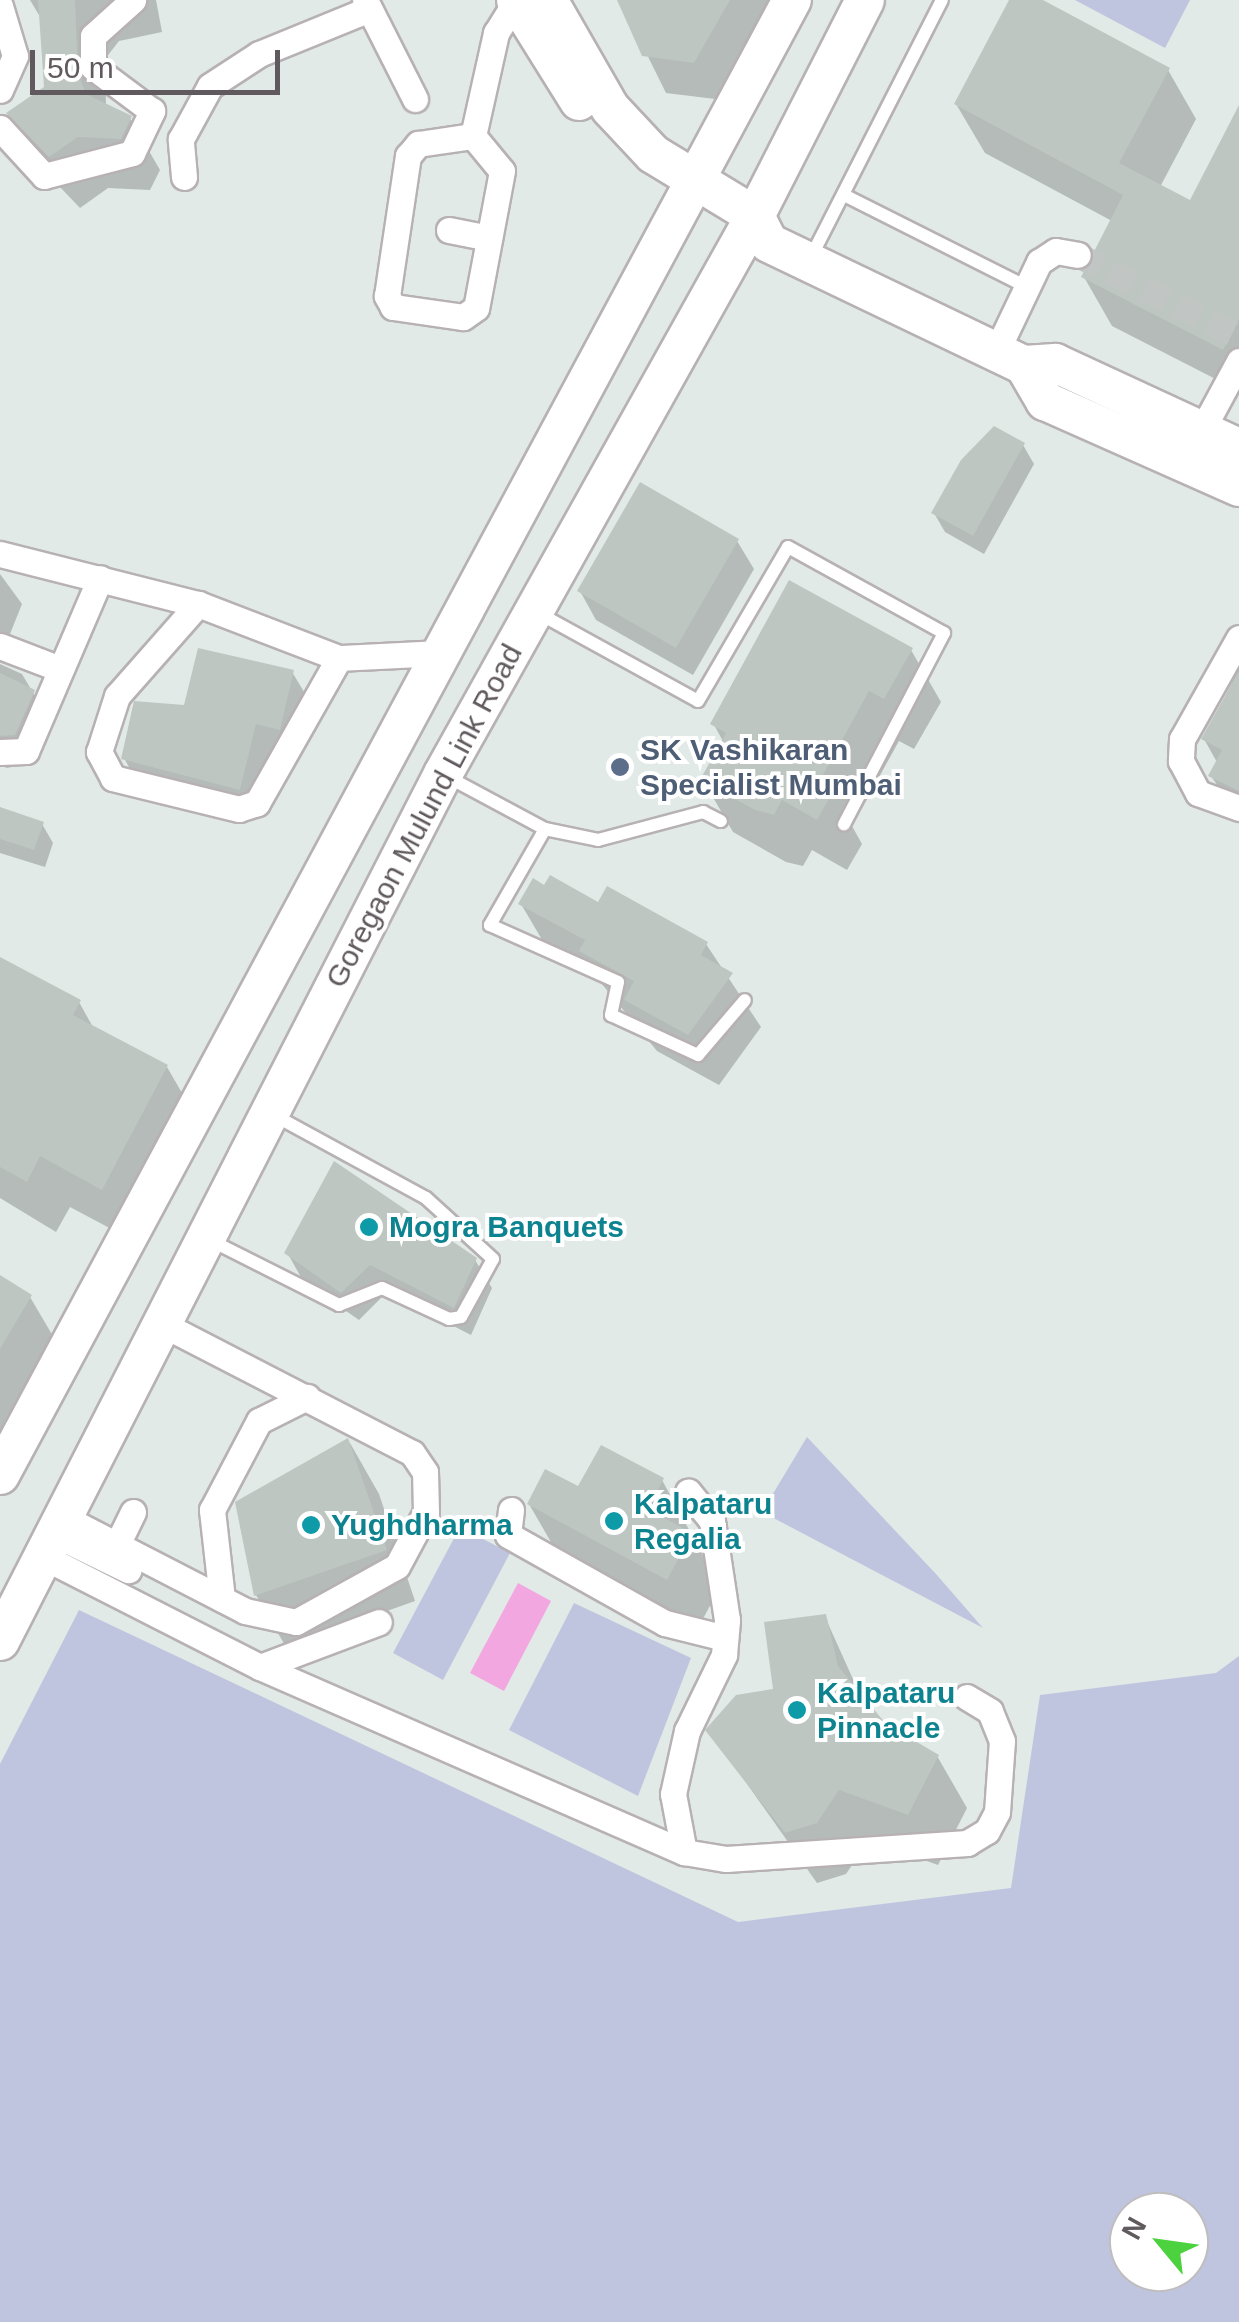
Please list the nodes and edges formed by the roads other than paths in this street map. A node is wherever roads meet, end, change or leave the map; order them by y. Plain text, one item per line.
1 (517, 0) edge
2 (548, 0) edge
3 (792, 0) edge
4 (865, 0) edge
5 (942, 0) edge
6 (134, 1) edge
7 (367, 4) edge
8 (0, 6) edge
9 (0, 90) edge
10 (414, 98) dead end
11 (0, 128) edge
12 (473, 136) junction
13 (184, 177) dead end
14 (844, 194) junction
15 (690, 200) junction
16 (449, 230) dead end
17 (754, 234) junction
18 (488, 238) junction
19 (1078, 255) dead end
20 (808, 263) junction
21 (1027, 286) junction
22 (1011, 358) junction
23 (1238, 368) edge
24 (1193, 447) junction
25 (1239, 448) edge
26 (1239, 487) edge
27 (0, 554) edge
28 (100, 578) junction
29 (198, 604) junction
30 (533, 610) junction
31 (1239, 638) edge
32 (0, 646) edge
33 (443, 653) junction
34 (338, 658) junction
35 (60, 669) junction
36 (0, 752) edge
37 (443, 774) junction
38 (1239, 808) edge
39 (720, 820) dead end
40 (844, 824) dead end
41 (545, 829) junction
42 (745, 1000) dead end
43 (241, 1028) junction
44 (297, 1059) junction
45 (270, 1112) junction
46 (206, 1238) junction
47 (162, 1324) junction
48 (307, 1397) junction
49 (0, 1475) edge
50 (688, 1491) dead end
51 (511, 1510) dead end
52 (133, 1512) dead end
53 (51, 1535) junction
54 (113, 1553) junction
55 (98, 1584) junction
56 (210, 1600) junction
57 (379, 1622) dead end
58 (725, 1638) junction
59 (0, 1641) edge
60 (260, 1667) junction
61 (966, 1696) dead end
62 (684, 1852) junction

1 - 12 street
1 - 15 main road
2 - 15 main road
3 - 15 main road, Goregaon Mulund Link Road
4 - 17 main road, Goregaon Mulund Link Road
5 - 14 lane
6 - 11 street
7 - 10 street
7 - 13 street
8 - 9 street
12 - 18 street
12 - 18 street
14 - 20 lane
14 - 21 lane
15 - 17 main road
15 - 33 main road, Goregaon Mulund Link Road
16 - 18 street
17 - 20 main road
17 - 30 main road, Goregaon Mulund Link Road
19 - 21 street
20 - 22 main road
21 - 22 street
22 - 24 main road
23 - 24 street
24 - 25 main road
24 - 26 main road
27 - 28 street
28 - 29 street
28 - 35 street
29 - 34 street
29 - 34 street
30 - 37 main road, Goregaon Mulund Link Road
30 - 40 lane
31 - 38 street
32 - 35 street
33 - 34 street
33 - 43 main road, Goregaon Mulund Link Road
35 - 36 street
37 - 41 lane
37 - 44 main road, Goregaon Mulund Link Road
39 - 41 lane
41 - 42 lane
43 - 44 main road
43 - 49 main road, Goregaon Mulund Link Road
44 - 45 main road, Goregaon Mulund Link Road
45 - 46 main road, Goregaon Mulund Link Road
45 - 46 lane
46 - 47 main road, Goregaon Mulund Link Road
47 - 48 street
47 - 53 main road, Goregaon Mulund Link Road
48 - 56 street
48 - 56 street
50 - 58 street
51 - 58 street
52 - 54 street
53 - 54 street
53 - 55 street
53 - 59 main road, Goregaon Mulund Link Road
54 - 55 street
54 - 56 street
55 - 60 street
57 - 60 street
58 - 62 street
60 - 62 street
61 - 62 street

